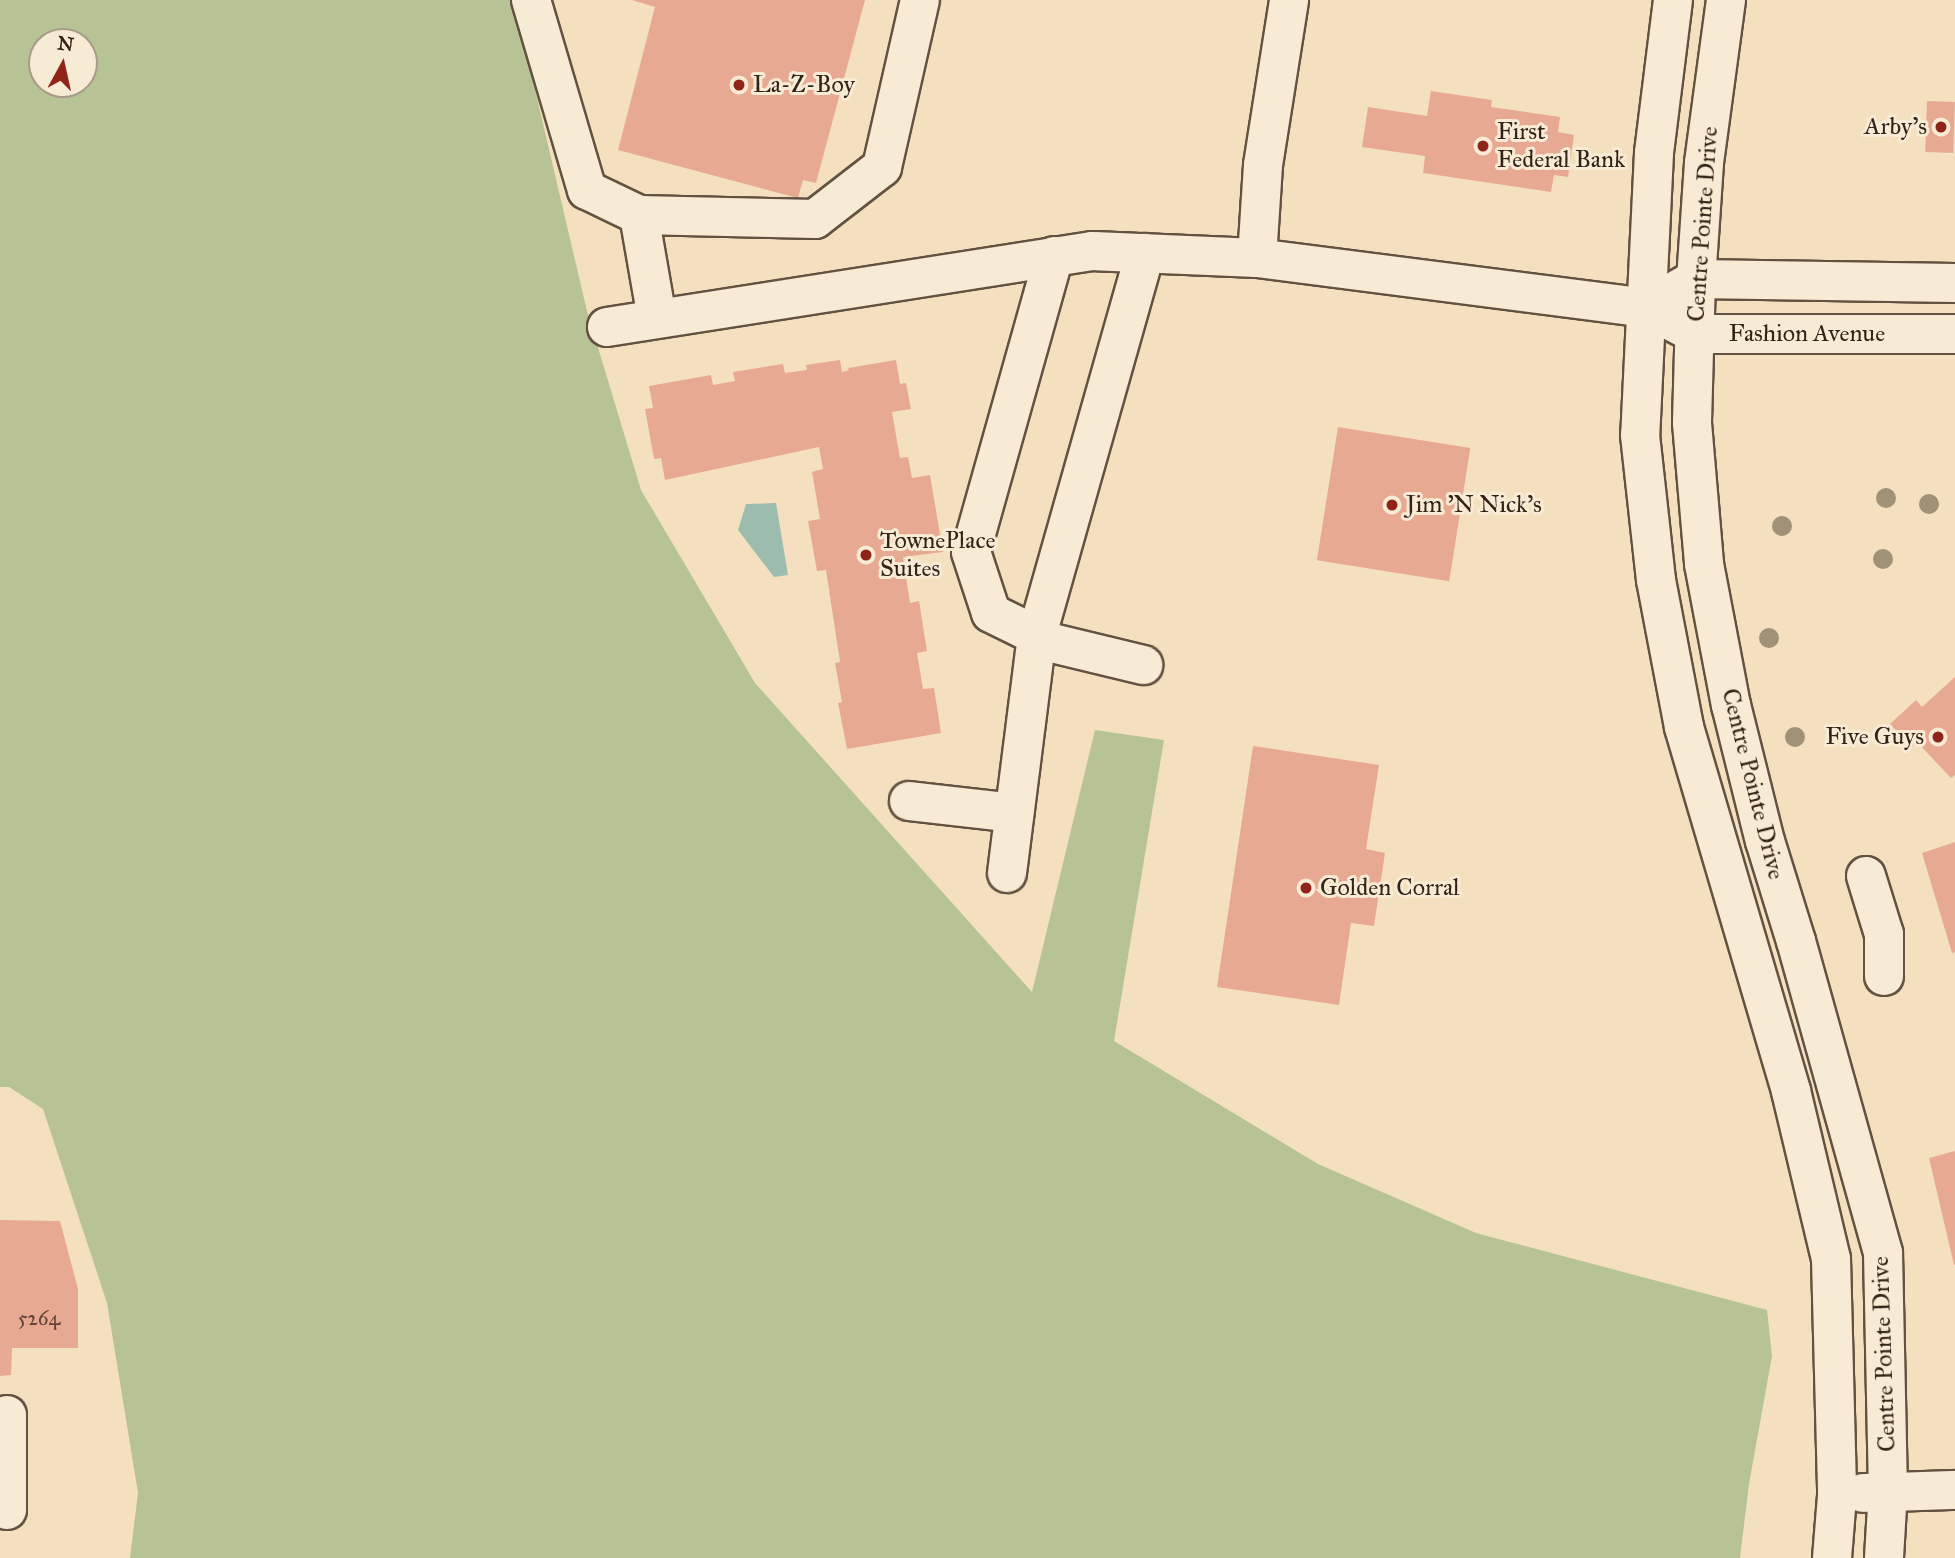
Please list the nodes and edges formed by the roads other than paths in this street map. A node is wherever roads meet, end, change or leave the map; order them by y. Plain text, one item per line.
1 (531, 0) edge
2 (920, 0) edge
3 (1289, 0) edge
4 (1673, 0) edge
5 (1726, 0) edge
6 (639, 215) junction
7 (1144, 253) junction
8 (1055, 256) junction
9 (1257, 258) junction
10 (1696, 279) junction
11 (1955, 284) edge
12 (1646, 308) junction
13 (657, 318) junction
14 (607, 327) dead end
15 (1696, 334) junction
16 (1955, 334) edge
17 (1037, 635) junction
18 (1143, 665) dead end
19 (909, 801) dead end
20 (1014, 813) junction
21 (1007, 873) dead end
22 (1866, 876) dead end
23 (1884, 976) dead end
24 (7, 1415) dead end
25 (1888, 1490) junction
26 (1955, 1490) edge
27 (1837, 1496) junction
28 (8, 1510) dead end
29 (1832, 1558) edge
30 (1884, 1558) edge

1 - 6 street
2 - 6 street
3 - 9 street
4 - 12 street, Centre Pointe Drive
5 - 10 street, Centre Pointe Drive
6 - 13 street
7 - 8 street
7 - 9 street
7 - 17 street
8 - 13 street
8 - 17 street
9 - 12 street
10 - 11 street, Fashion Avenue
10 - 12 street
10 - 15 street, Centre Pointe Drive
12 - 15 street, Fashion Avenue
12 - 27 street, Centre Pointe Drive
13 - 14 street
15 - 16 street, Fashion Avenue
15 - 25 street, Centre Pointe Drive
17 - 18 street
17 - 20 street
19 - 20 street
20 - 21 street
22 - 23 street
24 - 28 street
25 - 26 street
25 - 27 street
25 - 30 street, Centre Pointe Drive
27 - 29 street, Centre Pointe Drive

